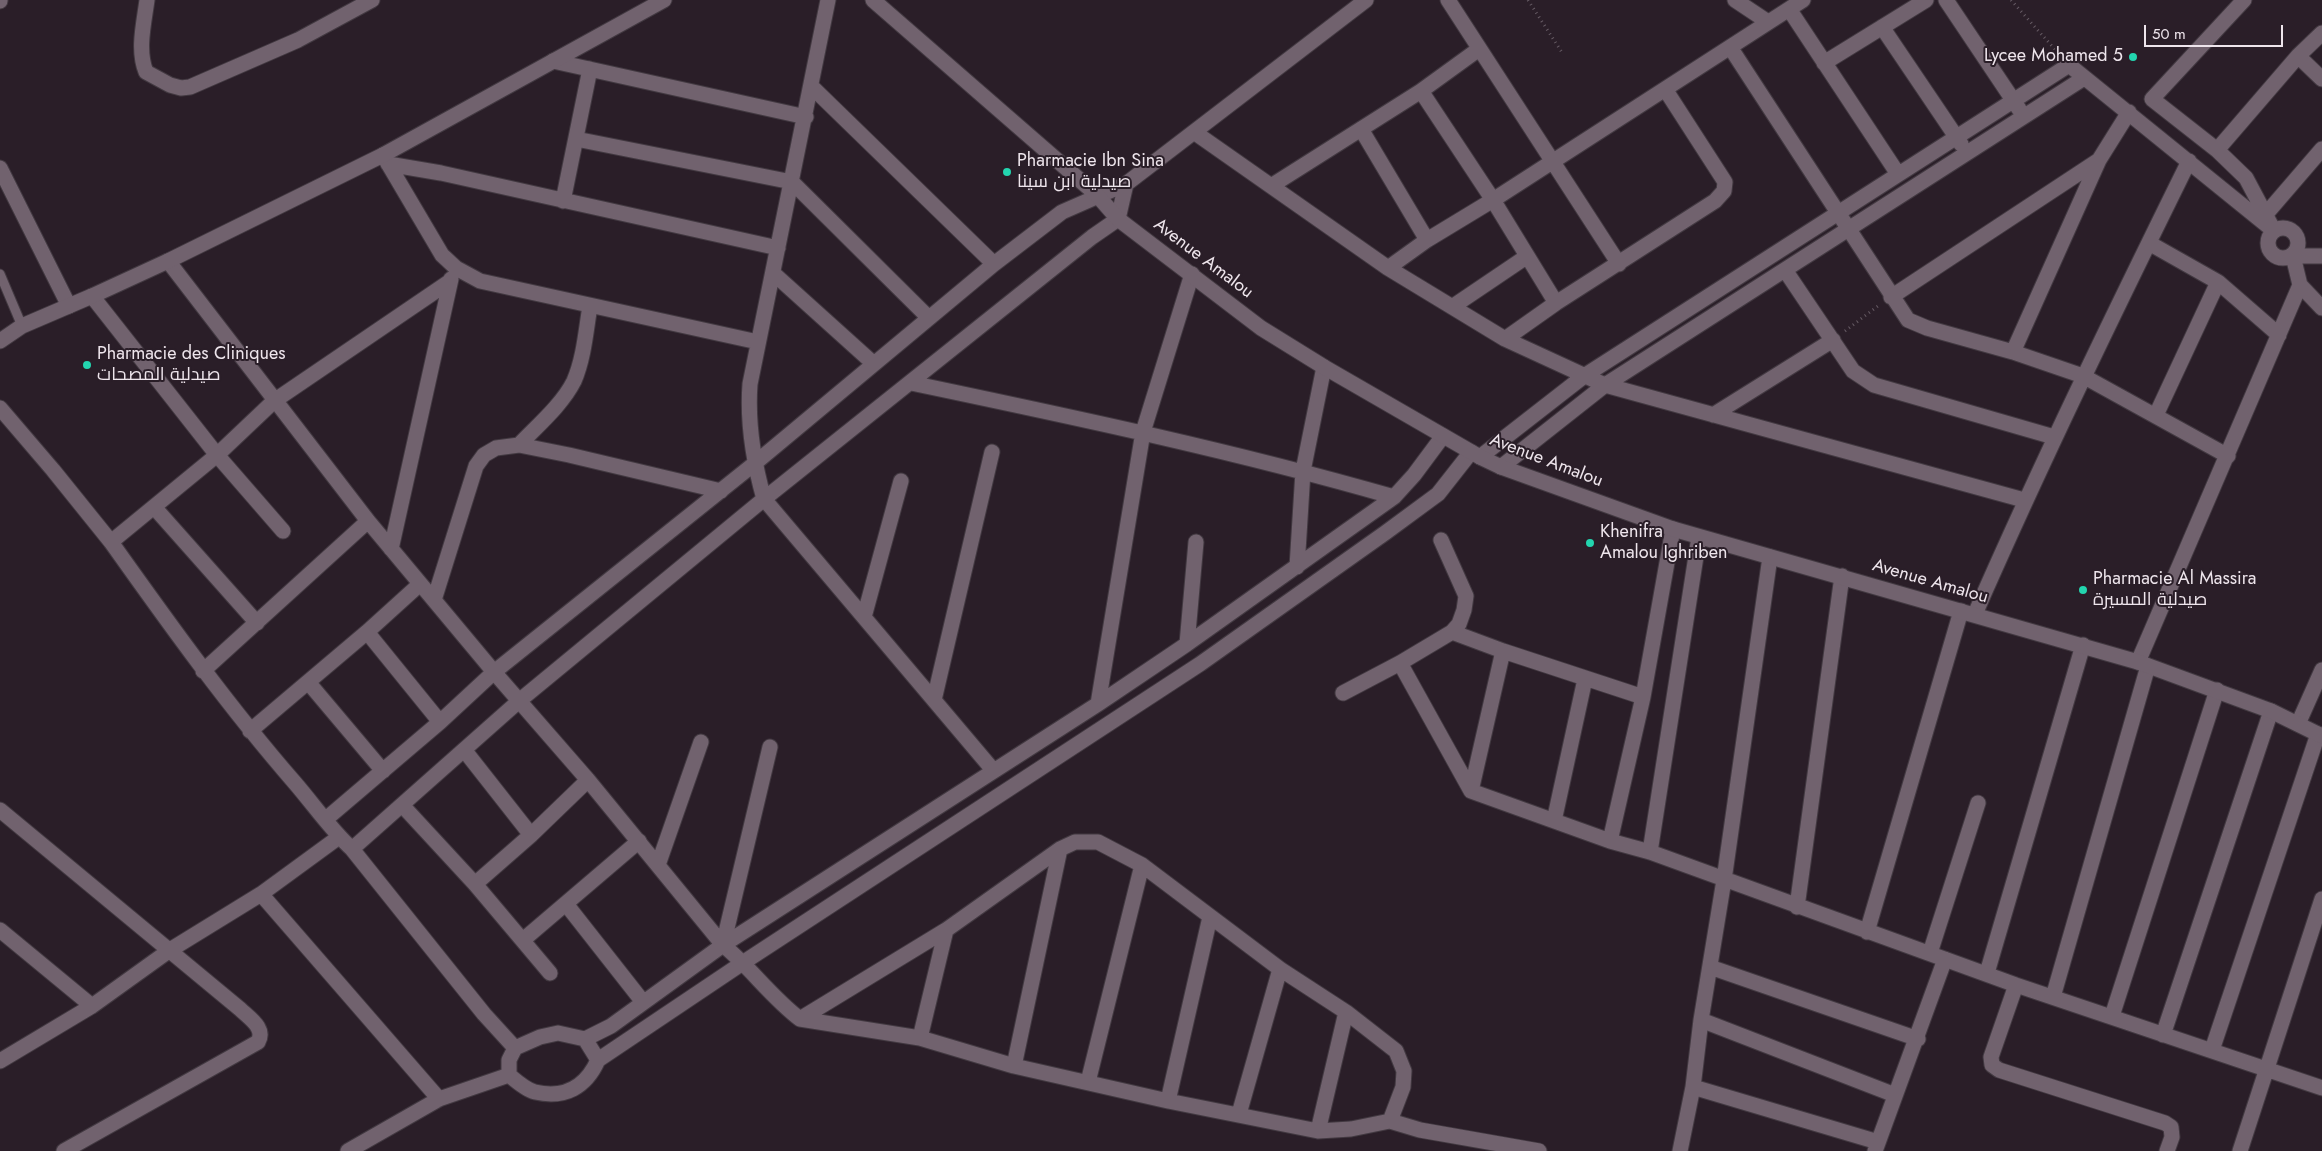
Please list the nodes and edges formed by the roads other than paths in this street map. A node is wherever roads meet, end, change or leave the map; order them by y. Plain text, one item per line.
1 (147, 0) edge
2 (372, 0) edge
3 (828, 0) edge
4 (873, 0) edge
5 (1366, 0) edge
6 (1448, 0) edge
7 (1734, 0) edge
8 (1803, 0) edge
9 (1946, 0) edge
10 (2244, 0) edge
11 (660, 1) edge
12 (1924, 1) edge
13 (1789, 9) junction
14 (1768, 22) junction
15 (1882, 27) junction
16 (2322, 34) edge
17 (1730, 47) junction
18 (1479, 49) junction
19 (2298, 56) junction
20 (553, 61) junction
21 (1824, 63) junction
22 (590, 69) junction
23 (2084, 78) junction
24 (2322, 79) edge
25 (812, 87) junction
26 (1665, 88) junction
27 (1420, 91) junction
28 (2014, 100) junction
29 (2130, 112) junction
30 (2024, 116) junction
31 (806, 117) junction
32 (1361, 129) junction
33 (1194, 132) junction
34 (1956, 137) junction
35 (576, 139) junction
36 (2322, 149) edge
37 (2216, 150) junction
38 (1967, 153) junction
39 (386, 159) junction
40 (2099, 160) junction
41 (1552, 161) junction
42 (2189, 161) junction
43 (0, 168) edge
44 (1898, 174) junction
45 (792, 182) junction
46 (1126, 184) junction
47 (1271, 186) junction
48 (1097, 195) junction
49 (1493, 200) junction
50 (563, 201) junction
51 (1839, 212) junction
52 (2266, 214) junction
53 (1118, 219) junction
54 (1849, 229) junction
55 (2274, 231) junction
56 (1427, 240) junction
57 (2149, 243) junction
58 (778, 248) junction
59 (2293, 256) junction
60 (2322, 256) edge
61 (1526, 257) junction
62 (168, 261) junction
63 (994, 264) junction
64 (1619, 264) junction
65 (1388, 268) junction
66 (1785, 270) junction
67 (773, 273) junction
68 (0, 274) edge
69 (1192, 274) junction
70 (452, 275) junction
71 (2218, 282) junction
72 (2300, 285) junction
73 (92, 296) junction
74 (1891, 296) junction
75 (1556, 303) junction
76 (70, 306) junction
77 (590, 306) junction
78 (1452, 307) junction
79 (2322, 308) edge
80 (929, 318) junction
81 (22, 326) junction
82 (2279, 335) junction
83 (1505, 339) junction
84 (1832, 340) junction
85 (0, 341) edge
86 (758, 342) junction
87 (2013, 352) junction
88 (874, 364) junction
89 (1324, 367) junction
90 (1584, 376) junction
91 (2083, 376) junction
92 (910, 383) junction
93 (1605, 385) junction
94 (274, 400) junction
95 (0, 408) edge
96 (2156, 415) junction
97 (1713, 416) junction
98 (1144, 432) junction
99 (1443, 436) junction
100 (2054, 437) junction
101 (519, 445) junction
102 (992, 452) dead end
103 (1476, 454) junction
104 (217, 455) junction
105 (2228, 456) junction
106 (754, 464) junction
107 (1502, 467) junction
108 (1303, 471) junction
109 (901, 481) dead end
110 (721, 491) junction
111 (1394, 497) junction
112 (764, 499) junction
113 (2024, 500) junction
114 (154, 508) junction
115 (368, 521) junction
116 (1673, 529) junction
117 (283, 531) dead end
118 (1699, 537) junction
119 (1441, 540) dead end
120 (111, 542) junction
121 (1196, 542) dead end
122 (391, 549) junction
123 (1770, 557) junction
124 (1296, 567) junction
125 (1842, 576) junction
126 (420, 584) junction
127 (434, 600) junction
128 (1968, 612) junction
129 (864, 617) junction
130 (257, 623) junction
131 (367, 632) junction
132 (1452, 632) junction
133 (1187, 644) junction
134 (2083, 645) junction
135 (1503, 651) junction
136 (1400, 663) junction
137 (2143, 664) junction
138 (2322, 670) edge
139 (203, 671) junction
140 (494, 672) junction
141 (1585, 679) junction
142 (308, 682) junction
143 (2217, 690) junction
144 (1343, 692) dead end
145 (1643, 697) junction
146 (934, 700) junction
147 (519, 701) junction
148 (1098, 704) junction
149 (2271, 711) junction
150 (440, 722) junction
151 (2298, 724) junction
152 (250, 731) junction
153 (2320, 735) edge
154 (701, 742) dead end
155 (770, 746) dead end
156 (465, 751) junction
157 (993, 770) junction
158 (383, 771) junction
159 (588, 780) junction
160 (1471, 791) junction
161 (1978, 803) dead end
162 (402, 805) junction
163 (0, 810) edge
164 (326, 819) junction
165 (1554, 821) junction
166 (531, 835) junction
167 (339, 838) junction
168 (638, 841) junction
169 (1610, 841) junction
170 (352, 849) junction
171 (1060, 849) junction
172 (1650, 852) junction
173 (658, 865) junction
174 (1142, 865) junction
175 (1724, 880) junction
176 (475, 884) junction
177 (261, 894) junction
178 (2322, 899) edge
179 (566, 904) junction
180 (1797, 907) junction
181 (1210, 917) junction
182 (0, 930) edge
183 (946, 930) junction
184 (1867, 932) junction
185 (523, 940) junction
186 (723, 945) junction
187 (170, 950) junction
188 (1930, 953) junction
189 (1945, 959) junction
190 (744, 962) junction
191 (1710, 967) junction
192 (1280, 969) junction
193 (550, 973) dead end
194 (1986, 973) junction
195 (2016, 985) junction
196 (2053, 996) junction
197 (642, 1002) junction
198 (92, 1006) junction
199 (1346, 1012) junction
200 (2112, 1016) junction
201 (800, 1019) junction
202 (1701, 1020) junction
203 (2163, 1035) junction
204 (920, 1038) junction
205 (1918, 1038) junction
206 (585, 1039) junction
207 (515, 1048) junction
208 (2212, 1050) junction
209 (3, 1056) edge
210 (598, 1060) junction
211 (1014, 1066) junction
212 (2266, 1070) junction
213 (509, 1075) junction
214 (1088, 1082) junction
215 (1694, 1087) junction
216 (2322, 1088) edge
217 (1895, 1096) junction
218 (440, 1098) junction
219 (1168, 1101) junction
220 (1239, 1114) junction
221 (1390, 1121) junction
222 (1318, 1131) junction
223 (1877, 1146) edge
224 (64, 1151) edge
225 (348, 1151) edge
226 (1539, 1151) edge
227 (1680, 1151) edge
228 (2167, 1151) edge
229 (2240, 1151) edge

1 - 2 street
3 - 25 street
4 - 48 street, Avenue Amalou
5 - 33 street
6 - 18 street
7 - 14 street
8 - 13 street
9 - 28 street
10 - 37 street
11 - 20 street
12 - 15 street
13 - 14 street
13 - 21 street
14 - 17 street
15 - 21 street
15 - 34 street
16 - 19 street
17 - 26 street
17 - 51 street
18 - 27 street
18 - 41 street
19 - 24 street
19 - 37 street
20 - 22 street
20 - 39 street
21 - 44 street
22 - 31 street
22 - 35 street
23 - 28 street
23 - 29 street
23 - 30 street
25 - 31 street
25 - 63 street
26 - 41 street
26 - 64 street
27 - 32 street
27 - 49 street
28 - 30 street
28 - 34 street
29 - 40 street
29 - 42 street
30 - 38 street
31 - 45 street
32 - 47 street
32 - 56 street
33 - 46 street
33 - 47 street
34 - 38 street
34 - 44 street
35 - 45 street
35 - 50 street
36 - 52 street
37 - 52 street
38 - 54 street
39 - 50 street
39 - 62 street
39 - 70 street
40 - 74 street
40 - 87 street
41 - 49 street
41 - 64 street
42 - 55 street
42 - 57 street
43 - 76 street
44 - 51 street
45 - 58 street
45 - 80 street
46 - 48 street
46 - 53 street
47 - 65 street
48 - 53 street, Avenue Amalou
48 - 63 street
49 - 56 street
49 - 61 street
50 - 58 street
51 - 54 street
51 - 90 street
52 - 55 street
53 - 69 street, Avenue Amalou
53 - 92 street
54 - 66 street
54 - 74 street
55 - 59 street
55 - 59 street
56 - 65 street
57 - 71 street
57 - 91 street
58 - 67 street
59 - 60 street
59 - 72 street
61 - 75 street
61 - 78 street
62 - 73 street
62 - 94 street
63 - 80 street
64 - 75 street
65 - 78 street
66 - 84 street
66 - 93 street
67 - 86 street
67 - 88 street
68 - 81 lane
69 - 89 street, Avenue Amalou
69 - 98 street
70 - 77 street
70 - 94 street
70 - 122 street
71 - 82 street
71 - 96 street
72 - 79 street
72 - 82 street
73 - 76 street
73 - 104 street
74 - 87 street
75 - 83 street
76 - 81 street
77 - 86 street
77 - 101 street
78 - 83 street
80 - 88 street
81 - 85 street
82 - 105 street
83 - 90 street
84 - 97 street
84 - 100 street
86 - 106 street
87 - 91 street
88 - 106 street
89 - 99 street, Avenue Amalou
89 - 108 street
90 - 93 street
90 - 103 street
91 - 96 street
91 - 100 street
92 - 98 street
92 - 112 street
93 - 97 street
93 - 107 street
94 - 104 street
94 - 115 street
95 - 120 street
96 - 105 street
97 - 113 street
98 - 108 street
98 - 148 street
99 - 103 street, Avenue Amalou
99 - 111 street
100 - 113 street
101 - 110 street
101 - 127 street
102 - 146 street
103 - 107 street, Avenue Amalou
103 - 190 street
104 - 114 street
104 - 117 street
105 - 137 street
106 - 110 street
106 - 112 street
107 - 116 street, Avenue Amalou
108 - 111 street
108 - 124 street
109 - 129 street
110 - 140 street
111 - 124 street
112 - 129 street
112 - 147 street
113 - 128 street
114 - 120 street
114 - 130 street
115 - 122 street
115 - 130 street
116 - 118 street, Avenue Amalou
116 - 145 street
118 - 123 street, Avenue Amalou
118 - 172 street
119 - 132 street
120 - 139 street
121 - 133 street
122 - 126 street
123 - 125 street, Avenue Amalou
123 - 175 street
124 - 133 street
125 - 128 street, Avenue Amalou
125 - 180 street
126 - 127 street
126 - 131 street
127 - 140 street
128 - 134 street, Avenue Amalou
128 - 184 street
129 - 146 street
130 - 139 street
131 - 142 street
131 - 150 street
132 - 135 street
132 - 136 street
133 - 148 street
134 - 137 street, Avenue Amalou
134 - 194 street
135 - 141 street
135 - 160 street
136 - 144 street
136 - 160 street
137 - 143 street, Avenue Amalou
137 - 196 street
138 - 151 street
139 - 152 street
140 - 147 street
140 - 150 street
141 - 145 street
141 - 165 street
142 - 152 street
142 - 158 street
143 - 149 street, Avenue Amalou
143 - 200 street
145 - 169 street
146 - 157 street
147 - 156 street
147 - 159 street
148 - 157 street
149 - 151 street, Avenue Amalou
149 - 203 street
150 - 158 street
151 - 153 street, Avenue Amalou
152 - 164 street
153 - 208 street
154 - 173 street
155 - 186 street
156 - 162 street
156 - 166 street
157 - 186 street
158 - 164 street
159 - 166 street
159 - 168 street
160 - 165 street
161 - 188 street
162 - 170 street
162 - 176 street
163 - 187 street
164 - 167 street
165 - 169 street
166 - 176 street
167 - 170 street
167 - 177 street
168 - 173 street
168 - 179 street
169 - 172 street
170 - 207 street
171 - 174 street
171 - 183 street
171 - 211 street
172 - 175 street
173 - 186 street
174 - 181 street
174 - 214 street
175 - 180 street
175 - 191 street
176 - 185 street
177 - 187 street
177 - 218 street
178 - 212 street
179 - 185 street
179 - 197 street
180 - 184 street
181 - 192 street
181 - 219 street
182 - 198 street
183 - 201 street
183 - 204 street
184 - 188 street
185 - 193 street
186 - 190 street
186 - 197 street
187 - 198 street
187 - 224 street
188 - 189 street
189 - 194 street
189 - 205 street
190 - 201 street
190 - 210 street
191 - 202 street
191 - 205 street
192 - 199 street
192 - 220 street
194 - 195 street
195 - 196 street
195 - 228 street
196 - 200 street
197 - 206 street
198 - 209 street
199 - 221 street
199 - 222 street
200 - 203 street
201 - 204 street
202 - 215 street
202 - 217 street
203 - 208 street
204 - 211 street
205 - 217 street
206 - 207 street
206 - 210 street
207 - 213 street
208 - 212 street
210 - 213 street
211 - 214 street
212 - 216 street
212 - 229 street
213 - 218 street
214 - 219 street
215 - 223 street
215 - 227 street
217 - 223 street
218 - 225 street
219 - 220 street
220 - 222 street
221 - 222 street
221 - 226 street

